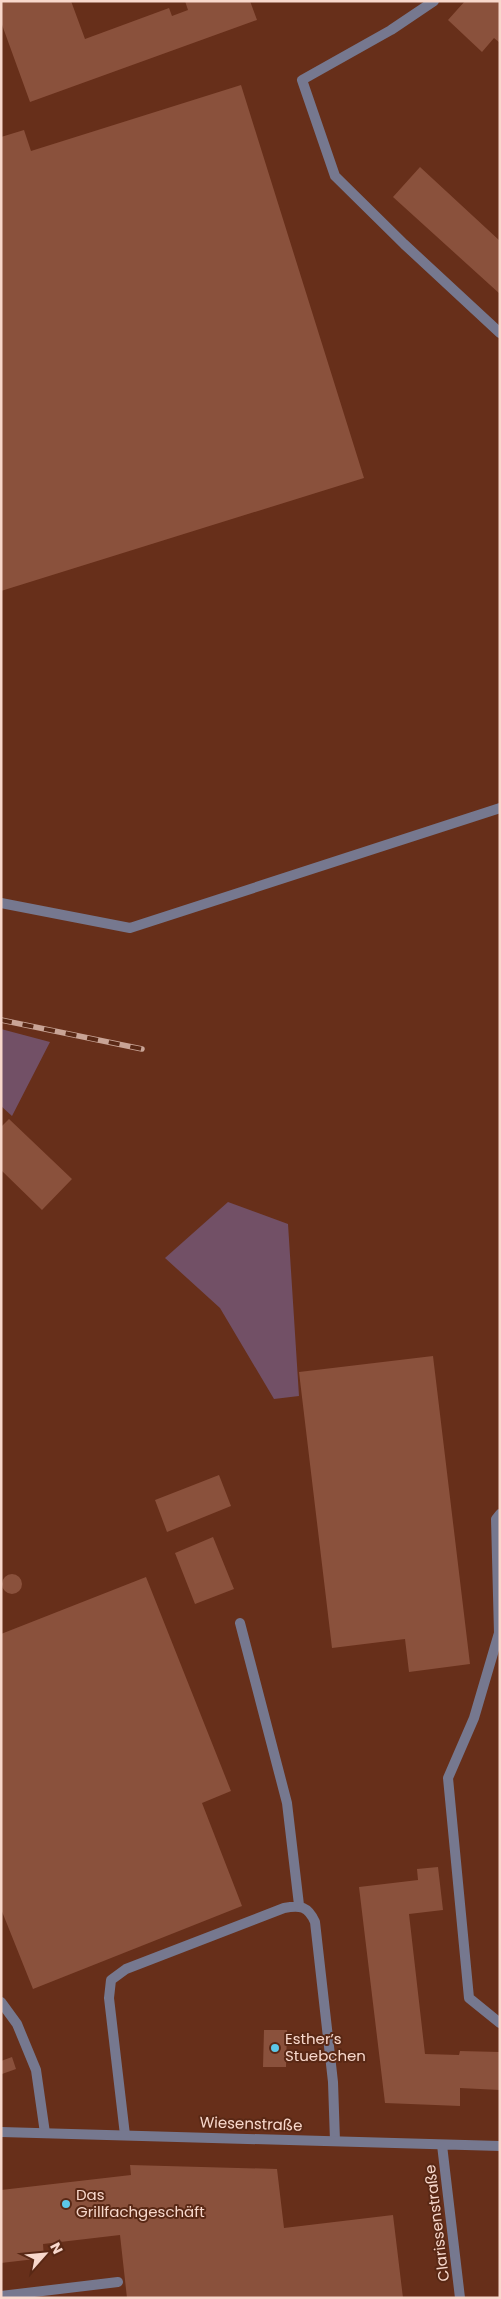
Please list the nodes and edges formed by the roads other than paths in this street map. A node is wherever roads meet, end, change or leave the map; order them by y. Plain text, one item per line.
1 (434, 1) edge
2 (500, 332) edge
3 (500, 808) edge
4 (1, 903) edge
5 (500, 1514) edge
6 (240, 1622) dead end
7 (299, 1905) junction
8 (1, 2002) edge
9 (500, 2024) edge
10 (1, 2132) edge
11 (45, 2133) junction
12 (124, 2135) junction
13 (335, 2141) junction
14 (442, 2144) junction
15 (500, 2146) edge
16 (118, 2282) dead end
17 (1, 2296) edge
18 (460, 2298) edge

1 - 2 street
3 - 4 street
5 - 9 street
6 - 7 street
7 - 12 street
7 - 13 street
8 - 11 street
10 - 11 street, Wiesenstraße
11 - 12 street, Wiesenstraße
12 - 13 street, Wiesenstraße
13 - 14 street, Wiesenstraße
14 - 15 street, Wiesenstraße
14 - 18 street, Clarissenstraße
16 - 17 street

